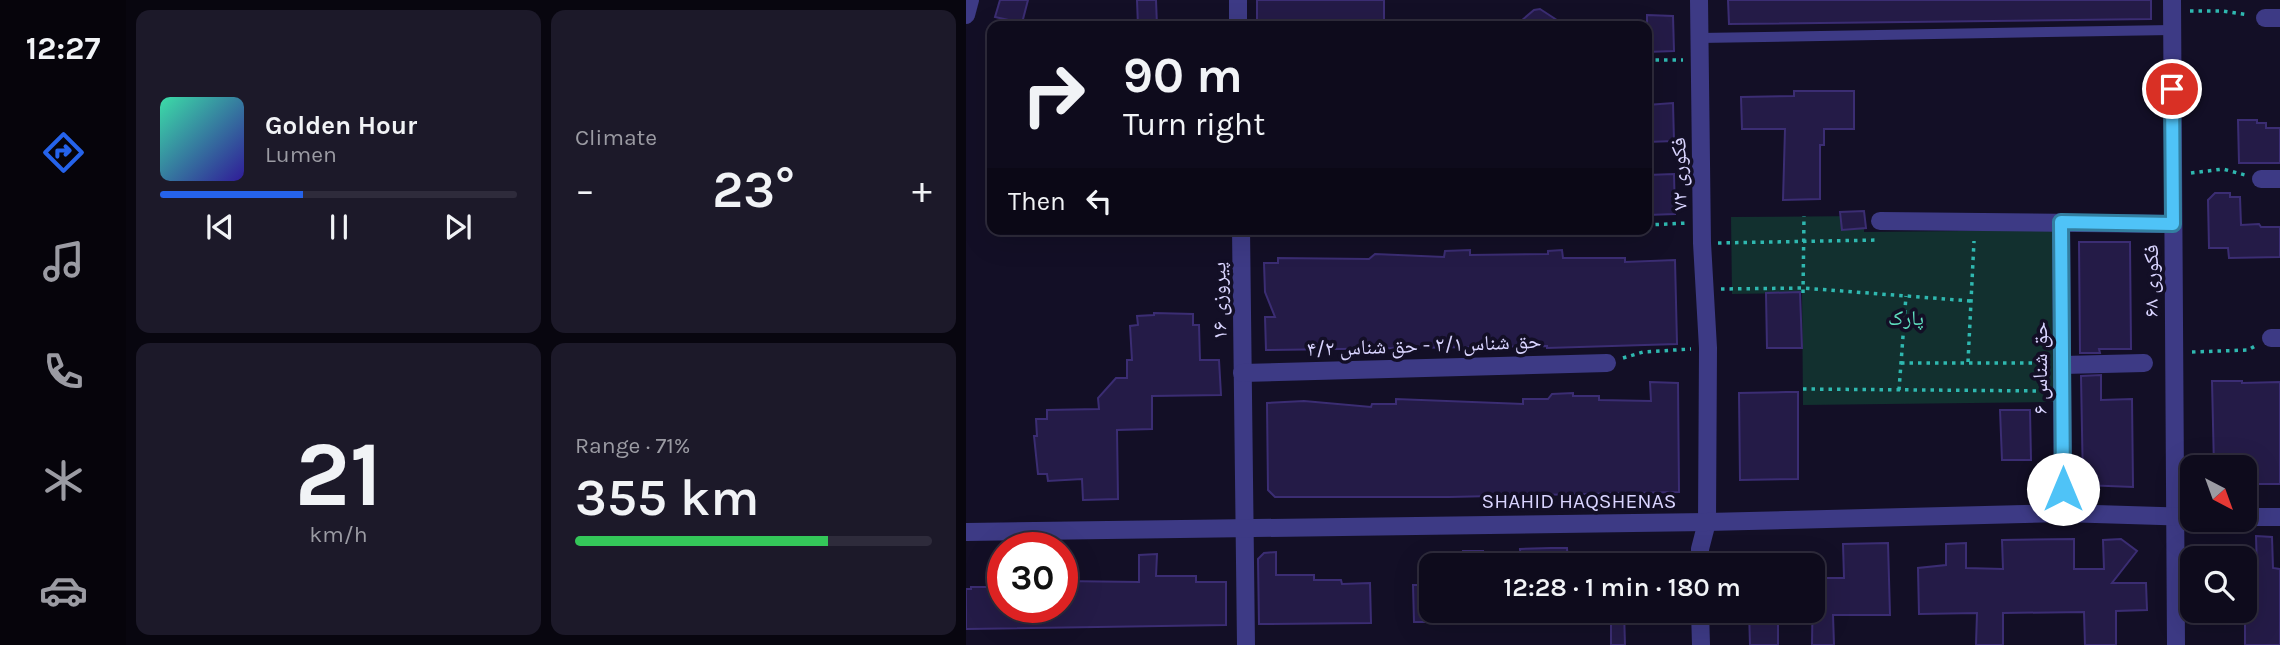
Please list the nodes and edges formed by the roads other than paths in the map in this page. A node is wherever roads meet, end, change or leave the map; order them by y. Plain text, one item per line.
1 (970, 0) edge
2 (1238, 0) edge
3 (1699, 0) edge
4 (2172, 6) edge
5 (966, 15) edge
6 (1238, 21) edge
7 (2172, 30) junction
8 (1699, 38) junction
9 (2261, 179) road end
10 (2280, 179) edge
11 (1880, 221) dead end
12 (2061, 222) junction
13 (2173, 224) junction
14 (1241, 235) edge
15 (1607, 363) road end
16 (2144, 363) dead end
17 (2063, 365) junction
18 (1242, 373) junction
19 (2180, 455) edge
20 (2063, 513) junction
21 (2180, 517) edge
22 (2258, 517) edge
23 (2280, 517) edge
24 (1707, 522) junction
25 (1244, 530) junction
26 (966, 532) edge
27 (2183, 532) edge
28 (1700, 553) edge
29 (1700, 623) edge
30 (1245, 645) edge
31 (1700, 645) edge
32 (2176, 645) edge

1 - 5 street
2 - 6 street
3 - 8 street, فکوری ۷۲
4 - 7 street, فکوری ۶۸
7 - 8 lane
7 - 13 street, فکوری ۶۸
8 - 24 street, فکوری ۷۲
9 - 10 street
11 - 12 street
12 - 13 street
12 - 17 street, حق شناس ۶
13 - 19 street, فکوری ۶۸
14 - 18 street, پیروزی ۱۶
15 - 18 street, حق شناس۲/۱ - حق شناس ۴/۲
16 - 17 street
17 - 20 street, حق شناس ۶
18 - 25 street, پیروزی ۱۶
20 - 21 street, SHAHID HAQSHENAS
20 - 24 street, SHAHID HAQSHENAS
22 - 23 street
24 - 25 street, SHAHID HAQSHENAS
24 - 28 street, فکوری ۷۲
25 - 26 street, SHAHID HAQSHENAS
25 - 30 street, پیروزی ۱۶
27 - 32 street, فکوری ۶۸
29 - 31 street

